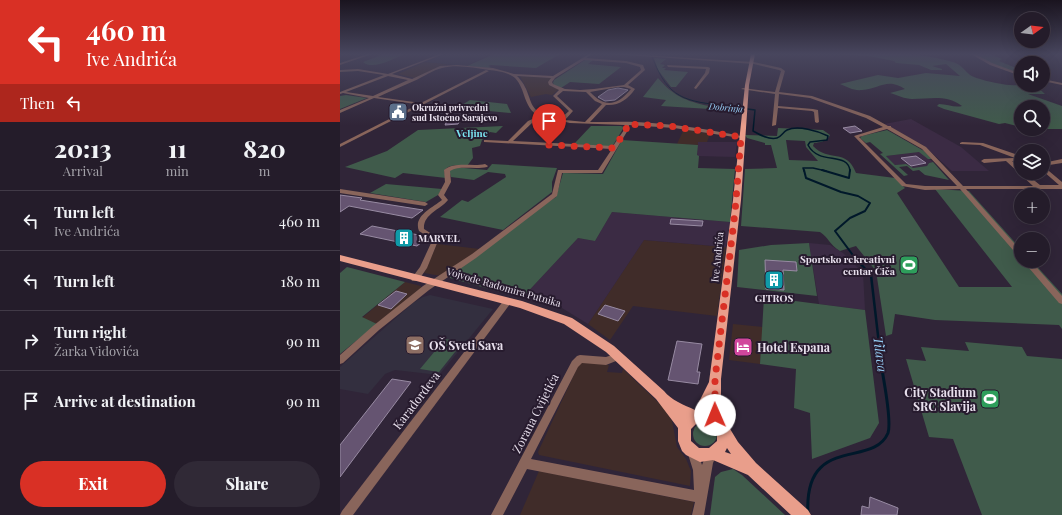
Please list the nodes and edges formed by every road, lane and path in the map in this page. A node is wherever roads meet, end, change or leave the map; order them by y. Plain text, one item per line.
1 (380, 78) edge
2 (405, 78) edge
3 (418, 78) edge
4 (473, 78) edge
5 (517, 78) edge
6 (553, 78) edge
7 (634, 78) edge
8 (703, 78) edge
9 (746, 78) edge
10 (782, 78) edge
11 (413, 80) junction
12 (1050, 81) edge
13 (1062, 84) edge
14 (625, 86) junction
15 (696, 88) dead end
16 (562, 89) junction
17 (745, 89) junction
18 (588, 92) junction
19 (777, 92) junction
20 (341, 93) edge
21 (374, 97) junction
22 (414, 103) dead end
23 (605, 104) junction
24 (776, 107) junction
25 (340, 112) edge
26 (542, 116) junction
27 (562, 120) junction
28 (817, 122) dead end
29 (586, 123) junction
30 (627, 124) junction
31 (774, 125) dead end
32 (889, 128) junction
33 (741, 137) junction
34 (486, 141) dead end
35 (509, 142) junction
36 (962, 143) dead end
37 (993, 145) dead end
38 (340, 146) edge
39 (614, 148) junction
40 (1014, 154) edge
41 (1014, 155) edge
42 (1014, 159) edge
43 (1008, 160) junction
44 (984, 161) dead end
45 (1062, 161) edge
46 (1050, 163) edge
47 (1014, 165) edge
48 (485, 166) dead end
49 (1050, 175) edge
50 (1031, 180) edge
51 (1062, 186) edge
52 (1038, 187) junction
53 (961, 188) junction
54 (340, 192) edge
55 (425, 204) dead end
56 (1014, 247) edge
57 (340, 258) edge
58 (1033, 268) edge
59 (415, 278) junction
60 (435, 282) junction
61 (1062, 301) edge
62 (507, 302) junction
63 (618, 357) junction
64 (340, 360) edge
65 (715, 379) junction
66 (660, 395) junction
67 (698, 416) junction
68 (719, 421) junction
69 (685, 427) junction
70 (726, 435) junction
71 (692, 451) junction
72 (712, 453) junction
73 (524, 463) junction
74 (751, 471) junction
75 (701, 497) junction
76 (798, 511) edge
77 (346, 515) edge
78 (497, 515) edge
79 (698, 515) edge

1 - 20 street
2 - 11 street
3 - 11 street
4 - 38 street
5 - 26 street
6 - 16 street
7 - 14 street
8 - 15 street
9 - 17 main road, Ive Andrića
10 - 19 street
11 - 21 street
12 - 13 street
14 - 18 street
14 - 23 street
16 - 18 street
16 - 27 street
17 - 19 street
17 - 33 main road, Ive Andrića
18 - 23 street
19 - 24 street
19 - 32 street
20 - 21 street
21 - 22 street
21 - 25 street
23 - 29 street
24 - 28 street
24 - 31 street
26 - 27 street
26 - 35 street
27 - 29 street
29 - 30 street
30 - 33 street
30 - 39 street
32 - 53 street
32 - 53 street
33 - 65 main road, Ive Andrića
34 - 35 street
35 - 39 street
36 - 41 street
37 - 40 street
39 - 60 street
42 - 43 street
43 - 44 street
43 - 47 street
45 - 46 street
48 - 59 street
49 - 51 street
50 - 52 street
51 - 52 street
52 - 53 street
53 - 56 street
54 - 55 street
57 - 59 main road, Vojvode Radomira Putnika
58 - 61 street
59 - 60 main road, Vojvode Radomira Putnika
60 - 62 main road, Vojvode Radomira Putnika
60 - 64 street
62 - 63 main road, Vojvode Radomira Putnika
62 - 77 street, Karađorđeva
63 - 66 main road, Vojvode Radomira Putnika
63 - 73 street, Zorana Cvijetića
65 - 67 main road, Ive Andrića
65 - 68 main road, Ive Andrića
66 - 67 main road, Vojvode Radomira Putnika
66 - 69 main road, Vojvode Radomira Putnika
67 - 68 main road
67 - 69 main road
68 - 70 main road
69 - 71 main road
70 - 72 main road
70 - 74 main road
71 - 72 main road
71 - 75 street
72 - 74 main road
72 - 75 street
73 - 75 street
73 - 78 street, Zorana Cvijetića
74 - 76 main road
75 - 79 street

